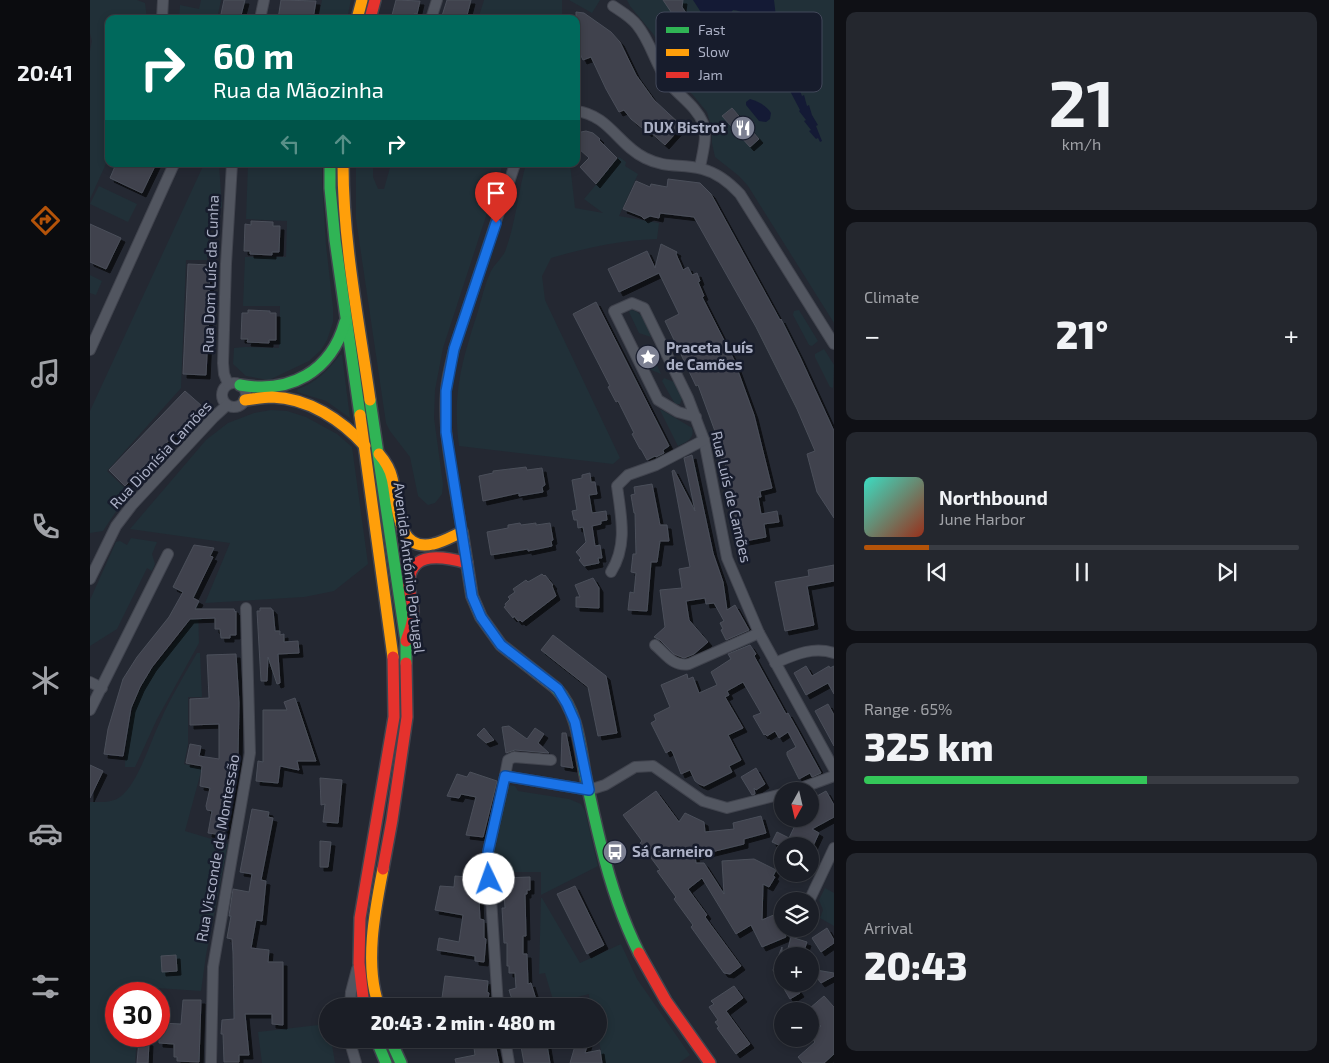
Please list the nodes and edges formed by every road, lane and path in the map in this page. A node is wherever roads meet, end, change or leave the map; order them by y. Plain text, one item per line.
1 (163, 0) edge
2 (264, 0) edge
3 (362, 0) edge
4 (375, 0) edge
5 (437, 0) edge
6 (613, 6) dead end
7 (162, 15) edge
8 (261, 15) edge
9 (358, 15) edge
10 (371, 15) edge
11 (432, 15) edge
12 (656, 64) edge
13 (678, 92) edge
14 (580, 112) edge
15 (173, 167) edge
16 (232, 167) edge
17 (330, 167) edge
18 (343, 167) edge
19 (514, 167) edge
20 (700, 168) junction
21 (346, 320) junction
22 (834, 344) edge
23 (90, 350) edge
24 (228, 384) junction
25 (240, 385) junction
26 (244, 400) junction
27 (227, 405) junction
28 (696, 417) junction
29 (704, 440) junction
30 (365, 446) junction
31 (379, 454) junction
32 (462, 532) junction
33 (168, 554) dead end
34 (466, 563) junction
35 (611, 572) dead end
36 (90, 579) edge
37 (246, 608) dead end
38 (759, 633) junction
39 (406, 640) junction
40 (655, 644) dead end
41 (834, 653) edge
42 (775, 663) junction
43 (90, 682) edge
44 (102, 688) junction
45 (90, 710) edge
46 (551, 760) dead end
47 (834, 769) edge
48 (505, 776) junction
49 (834, 776) edge
50 (818, 782) edge
51 (589, 790) junction
52 (774, 796) edge
53 (834, 848) edge
54 (813, 892) edge
55 (359, 963) junction
56 (351, 998) edge
57 (363, 998) edge
58 (376, 998) edge
59 (497, 998) edge
60 (352, 1048) edge
61 (380, 1048) edge
62 (393, 1048) edge
63 (506, 1048) edge
64 (211, 1063) edge
65 (356, 1063) edge
66 (386, 1063) edge
67 (401, 1063) edge
68 (509, 1063) edge
69 (710, 1063) edge

1 - 7 street
2 - 8 street
3 - 9 main road
4 - 10 main road
5 - 11 street
6 - 12 street
13 - 20 street
14 - 20 street
15 - 23 street
16 - 24 street, Rua Dom Luís da Cunha
17 - 21 main road, Avenida António Portugal
18 - 31 main road, Avenida António Portugal
19 - 32 street
20 - 22 street
21 - 25 main road
21 - 30 main road, Avenida António Portugal
24 - 25 street
24 - 27 street
25 - 26 street
26 - 27 street
26 - 30 main road
27 - 36 street, Rua Dionísia Camões
28 - 28 street, Rua Luís de Camões
28 - 29 street, Rua Luís de Camões
29 - 35 street
29 - 38 street, Rua Luís de Camões
30 - 55 main road, Avenida António Portugal
31 - 32 main road
31 - 39 main road, Avenida António Portugal
32 - 34 main road
33 - 44 street
34 - 39 main road
34 - 51 main road
37 - 64 street, Rua Visconde de Montessão
38 - 40 street
38 - 42 street, Rua Luís de Camões
39 - 58 main road, Avenida António Portugal
41 - 42 street
42 - 47 street, Rua Luís de Camões
43 - 44 street
44 - 45 street
46 - 48 street
48 - 51 street
48 - 59 street
49 - 50 street
51 - 52 street
51 - 69 main road
53 - 54 street
55 - 56 street
55 - 57 main road, Avenida António Portugal
60 - 65 street
61 - 66 main road
62 - 67 main road
63 - 68 street

